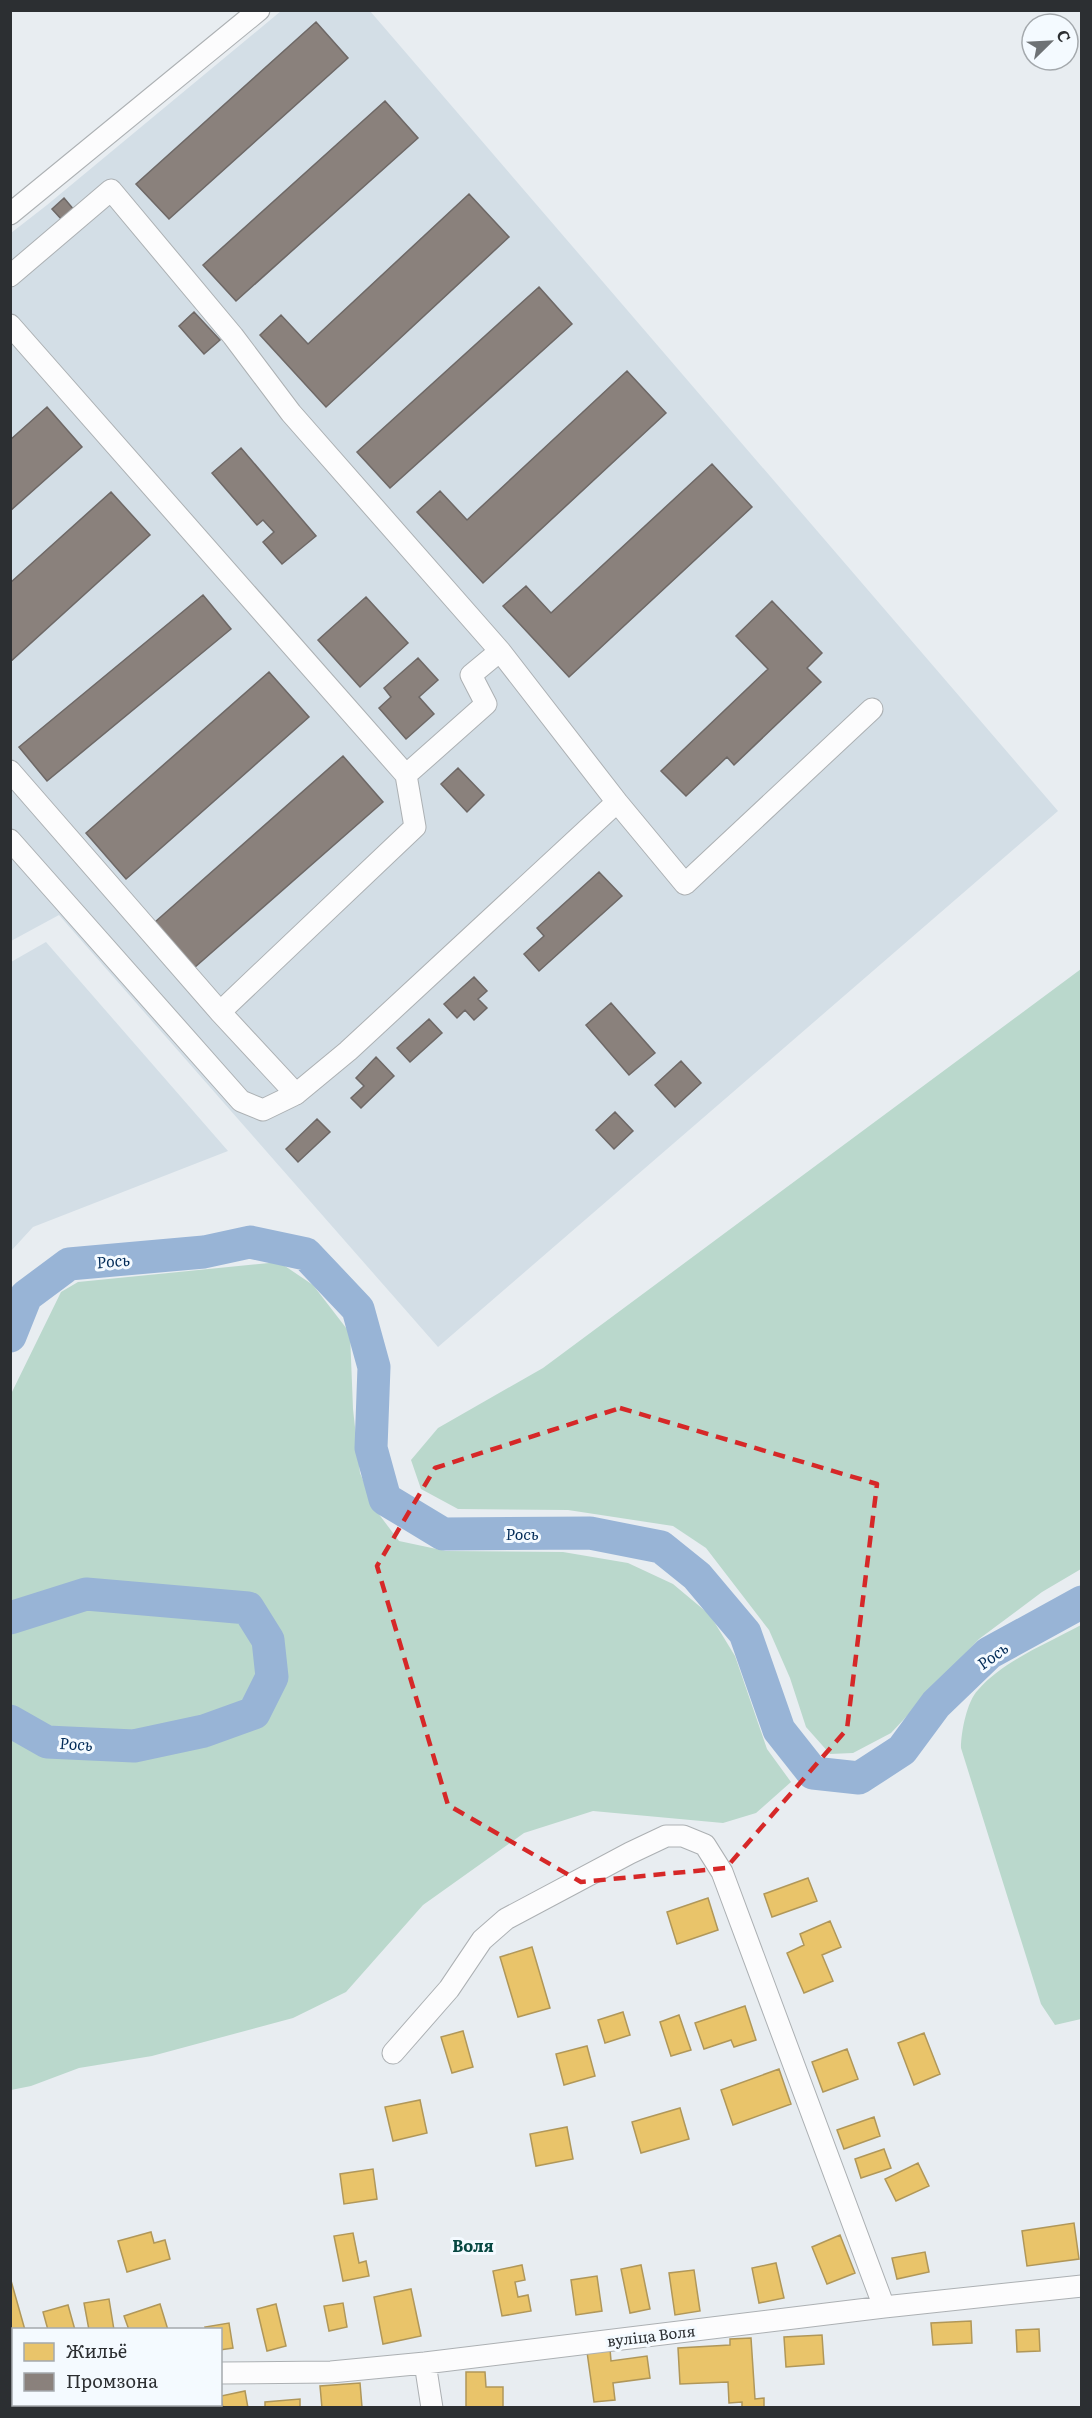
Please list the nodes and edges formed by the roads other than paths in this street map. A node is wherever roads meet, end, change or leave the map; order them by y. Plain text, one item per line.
1 (258, 10) edge
2 (10, 214) edge
3 (10, 276) edge
4 (10, 325) edge
5 (500, 651) junction
6 (872, 709) dead end
7 (10, 771) edge
8 (406, 775) junction
9 (617, 802) junction
10 (10, 840) edge
11 (220, 1012) junction
12 (296, 1094) junction
13 (393, 2053) dead end
14 (1082, 2286) edge
15 (884, 2307) junction
16 (425, 2363) junction
17 (222, 2373) edge
18 (432, 2408) edge

1 - 2 street
3 - 5 street
4 - 8 street
5 - 8 street
5 - 9 street
6 - 9 street
7 - 11 street
8 - 11 street
9 - 12 street
10 - 12 street
11 - 12 street
13 - 15 street
14 - 15 street, вуліца Воля
15 - 16 street, вуліца Воля
16 - 17 street, вуліца Воля
16 - 18 street

